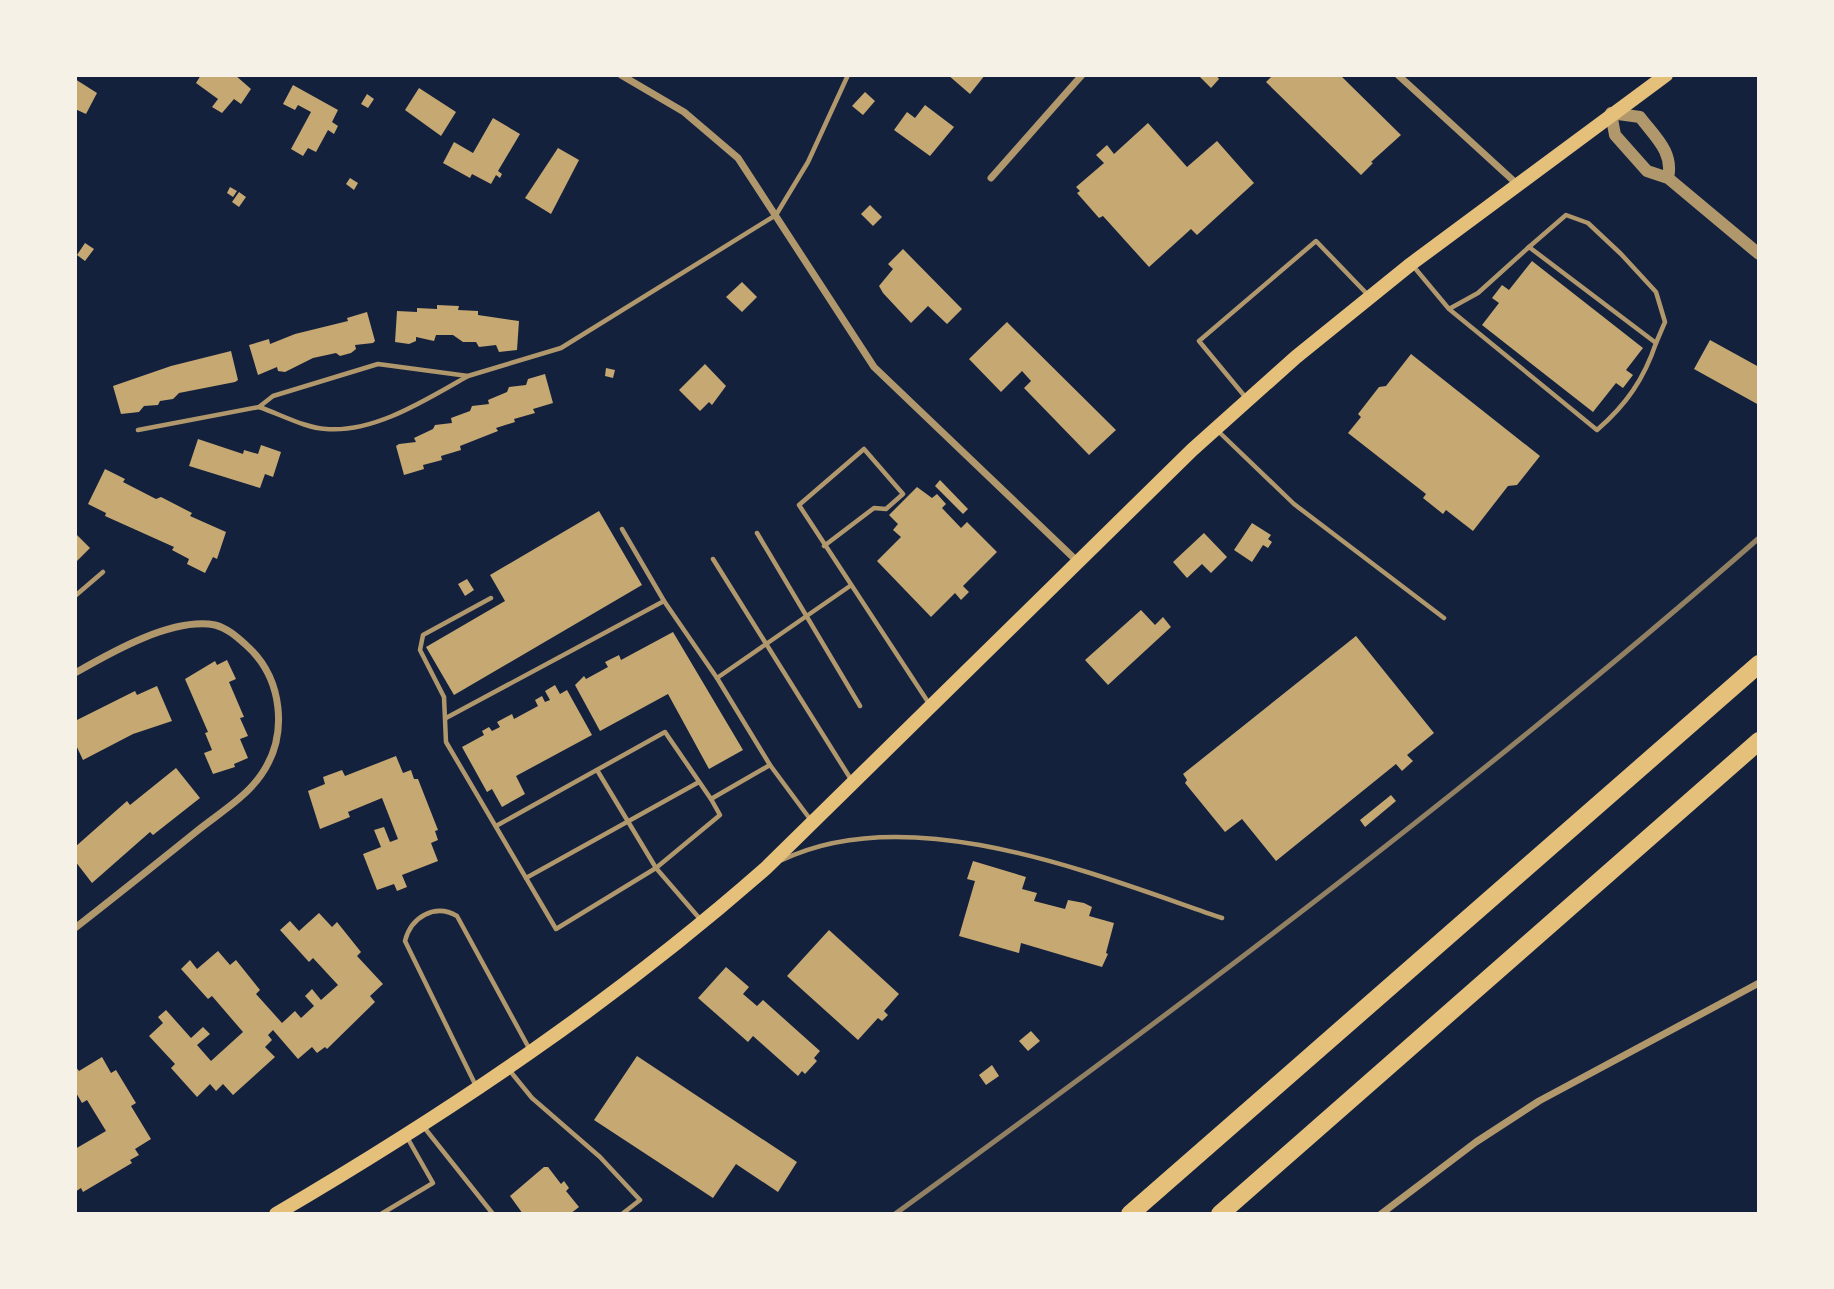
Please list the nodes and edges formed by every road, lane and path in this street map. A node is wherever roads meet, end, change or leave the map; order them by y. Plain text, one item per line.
1 (621, 75) edge
2 (848, 75) edge
3 (1082, 75) edge
4 (1398, 75) edge
5 (1667, 75) edge
6 (1611, 113) junction
7 (990, 178) dead end
8 (1668, 178) junction
9 (1517, 184) junction
10 (776, 215) junction
11 (1529, 247) junction
12 (1759, 254) edge
13 (1411, 264) junction
14 (1369, 296) junction
15 (1449, 309) junction
16 (1656, 343) junction
17 (468, 376) junction
18 (1247, 400) junction
19 (259, 407) junction
20 (1216, 429) junction
21 (138, 430) dead end
22 (622, 529) dead end
23 (757, 533) dead end
24 (824, 547) junction
25 (713, 559) dead end
26 (1078, 562) junction
27 (103, 572) dead end
28 (850, 586) junction
29 (75, 596) edge
30 (491, 598) dead end
31 (664, 601) junction
32 (808, 616) junction
33 (1444, 618) dead end
34 (766, 647) junction
35 (75, 662) edge
36 (1759, 664) edge
37 (79, 671) edge
38 (717, 678) junction
39 (931, 705) junction
40 (860, 706) dead end
41 (446, 718) junction
42 (1759, 741) edge
43 (770, 765) junction
44 (597, 770) junction
45 (699, 782) junction
46 (853, 783) junction
47 (711, 799) junction
48 (628, 822) junction
49 (813, 823) junction
50 (496, 826) junction
51 (766, 868) junction
52 (656, 869) junction
53 (526, 878) junction
54 (1222, 918) dead end
55 (704, 923) junction
56 (75, 928) edge
57 (1759, 983) edge
58 (533, 1053) junction
59 (509, 1070) junction
60 (478, 1090) junction
61 (422, 1125) junction
62 (406, 1135) junction
63 (283, 1212) edge
64 (381, 1214) edge
65 (493, 1214) edge
66 (622, 1214) edge
67 (1130, 1214) edge
68 (1220, 1214) edge
69 (1381, 1214) edge

1 - 10 street
2 - 10 lane
3 - 7 street
4 - 9 street
5 - 6 main road
6 - 8 street
6 - 8 street
6 - 9 main road
8 - 12 street
9 - 13 main road
10 - 17 lane
10 - 26 street
11 - 15 lane
11 - 16 lane
11 - 16 lane
13 - 14 main road
13 - 15 lane
14 - 18 main road
14 - 18 lane
15 - 16 lane
17 - 19 lane
17 - 19 lane
18 - 20 main road
19 - 21 lane
20 - 26 main road
20 - 33 lane
22 - 31 lane
23 - 32 lane
24 - 24 lane
24 - 28 lane
25 - 34 lane
26 - 39 main road
27 - 29 lane
28 - 32 lane
28 - 39 lane
30 - 41 lane
31 - 38 lane
31 - 41 lane
32 - 34 lane
32 - 40 lane
34 - 38 lane
34 - 46 lane
35 - 37 lane
36 - 67 highway
37 - 56 street
38 - 43 lane
39 - 46 main road
41 - 50 lane
42 - 68 highway
43 - 47 lane
43 - 49 lane
44 - 45 lane
44 - 48 lane
44 - 50 lane
45 - 47 lane
45 - 48 lane
46 - 49 main road
47 - 52 lane
48 - 52 lane
48 - 53 lane
49 - 51 main road
50 - 53 lane
51 - 54 lane
51 - 55 main road
52 - 53 lane
52 - 55 lane
55 - 58 main road
57 - 69 street
58 - 59 main road
58 - 60 lane
59 - 60 main road
59 - 66 lane
60 - 61 main road
61 - 62 main road
61 - 65 lane
62 - 63 main road
62 - 64 lane

